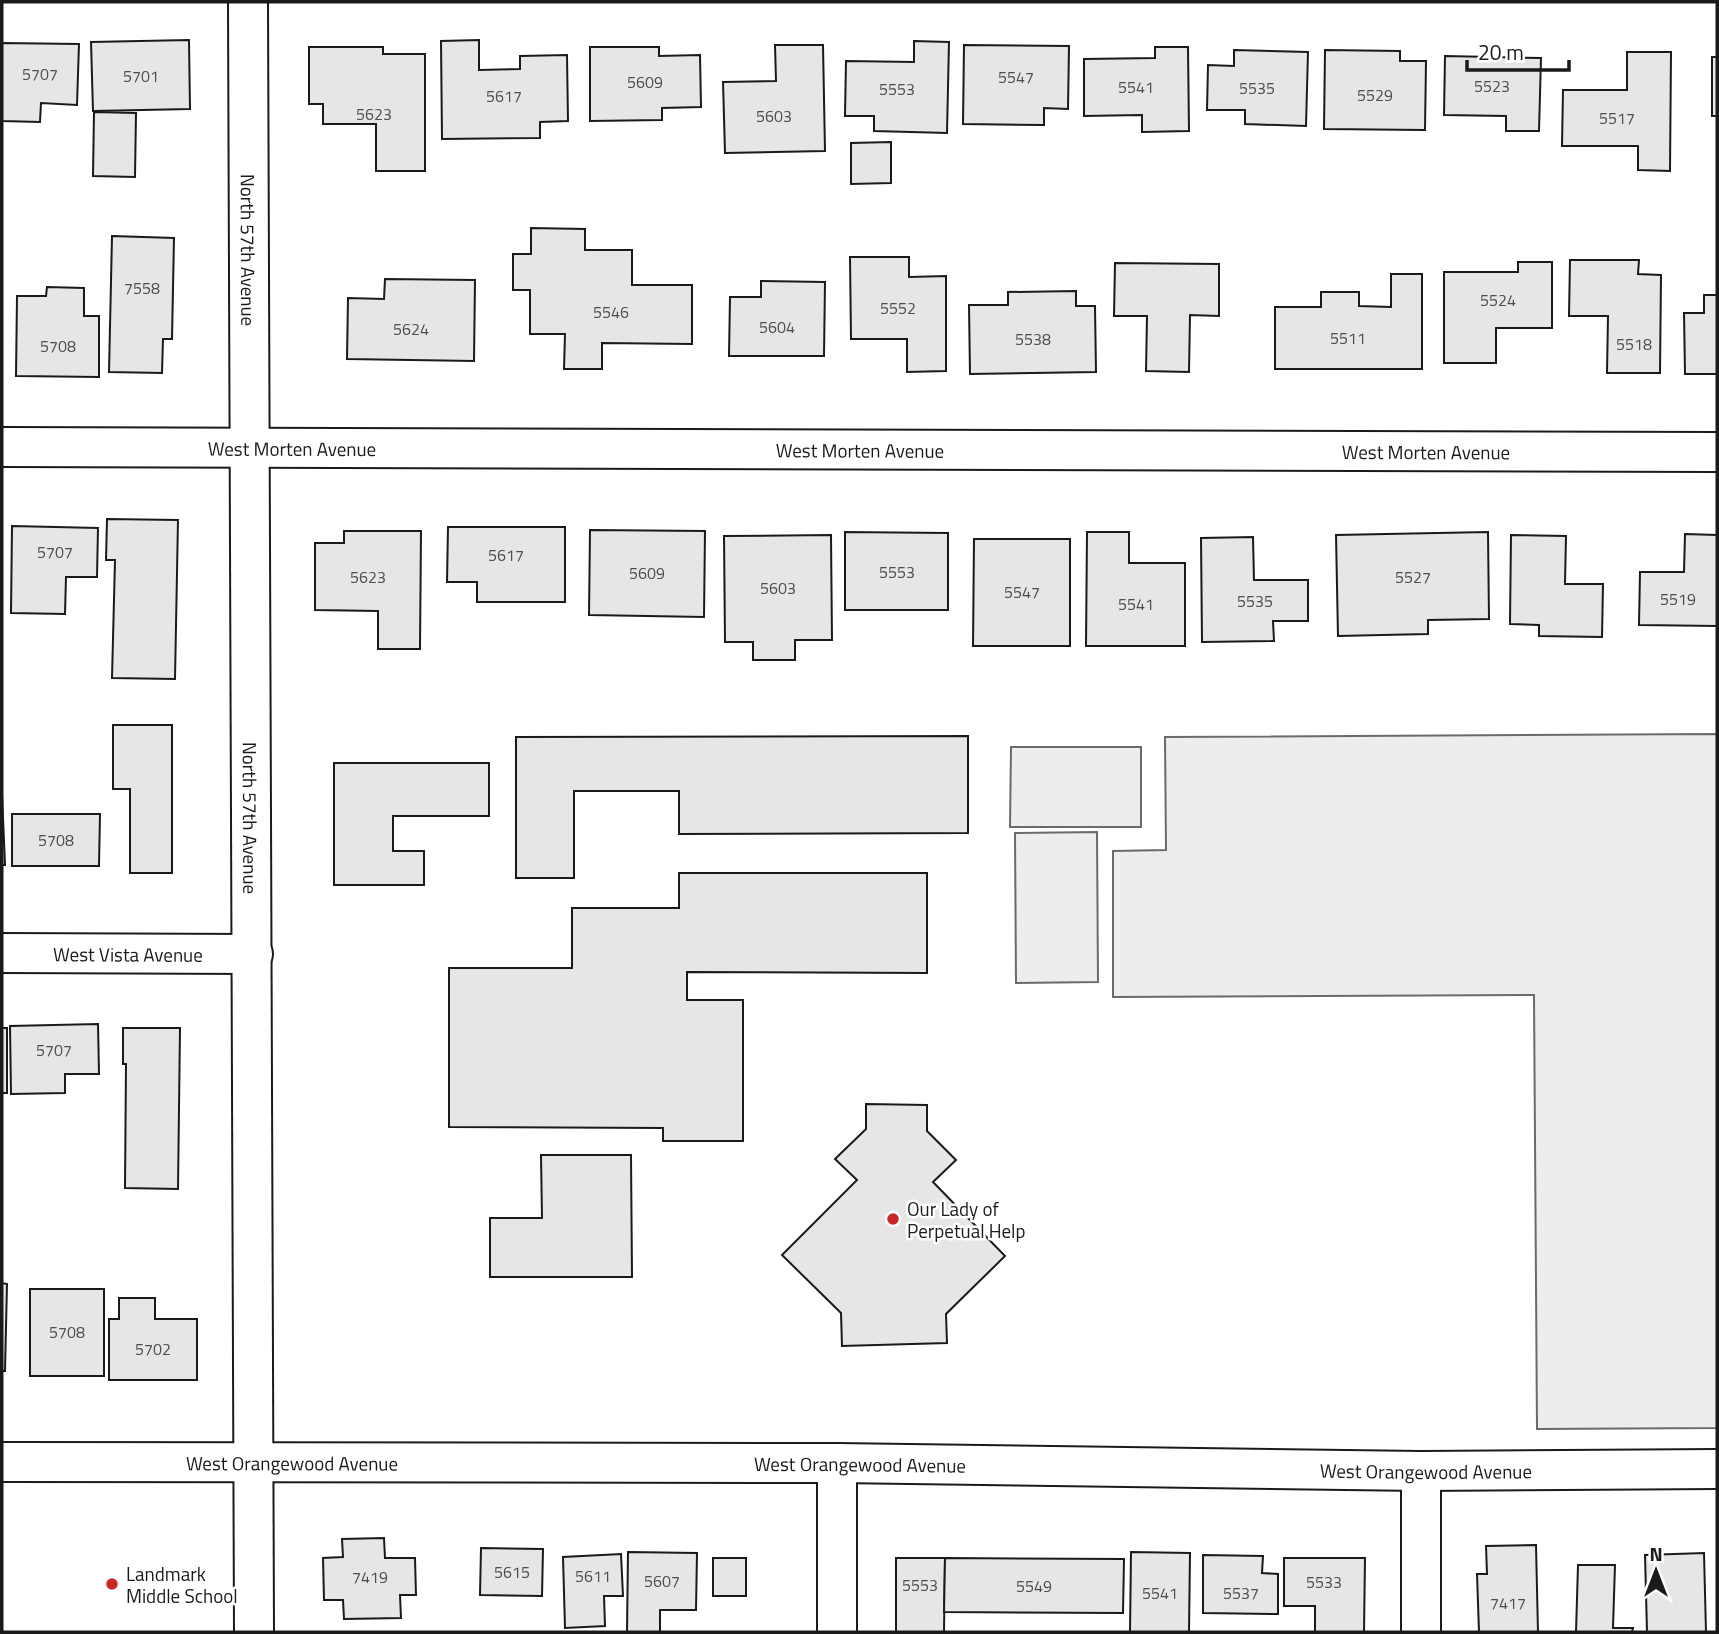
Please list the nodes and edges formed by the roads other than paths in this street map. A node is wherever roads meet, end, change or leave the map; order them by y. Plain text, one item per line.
1 (248, 2) edge
2 (2, 447) edge
3 (250, 448) junction
4 (1717, 452) edge
5 (2, 953) edge
6 (253, 954) junction
7 (2, 1462) edge
8 (254, 1462) junction
9 (837, 1463) junction
10 (1717, 1469) edge
11 (1421, 1471) junction
12 (254, 1632) edge
13 (837, 1632) edge
14 (1421, 1632) edge

1 - 3 street, North 57th Avenue
2 - 3 street, West Morten Avenue
3 - 4 street, West Morten Avenue
3 - 6 street, North 57th Avenue
5 - 6 street, West Vista Avenue
6 - 8 street, North 57th Avenue
7 - 8 street, West Orangewood Avenue
8 - 9 street, West Orangewood Avenue
8 - 12 street, North 57th Avenue
9 - 11 street, West Orangewood Avenue
9 - 13 street
10 - 11 street, West Orangewood Avenue
11 - 14 street

